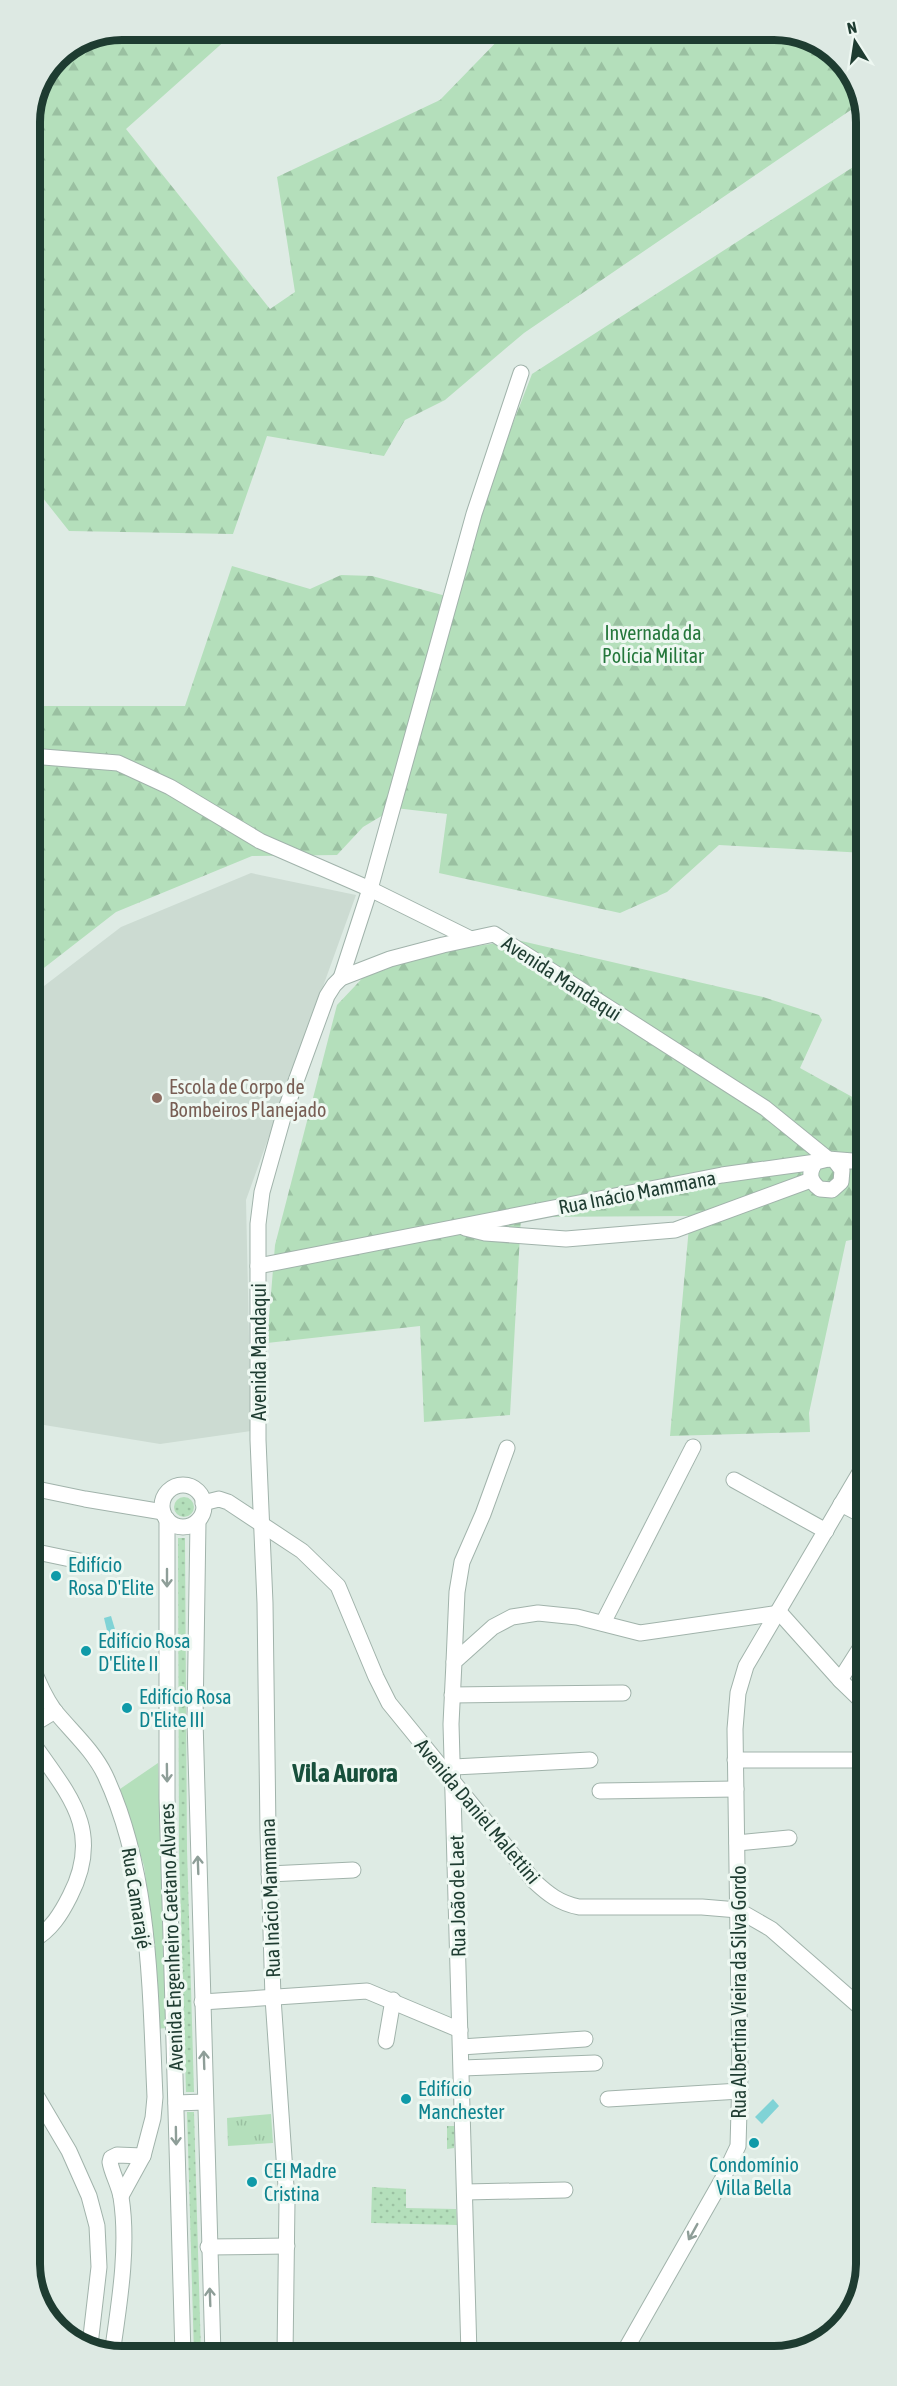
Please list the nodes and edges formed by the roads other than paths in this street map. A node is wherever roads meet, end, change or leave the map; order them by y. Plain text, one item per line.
1 (521, 373) dead end
2 (41, 757) edge
3 (370, 889) junction
4 (469, 938) junction
5 (341, 978) junction
6 (826, 1160) junction
7 (856, 1162) edge
8 (812, 1180) junction
9 (459, 1226) junction
10 (258, 1266) junction
11 (258, 1440) joint
12 (693, 1447) dead end
13 (507, 1448) dead end
14 (734, 1480) dead end
15 (856, 1480) edge
16 (40, 1490) edge
17 (204, 1503) junction
18 (842, 1504) junction
19 (856, 1512) edge
20 (165, 1516) junction
21 (198, 1521) junction
22 (261, 1525) junction
23 (826, 1531) junction
24 (40, 1553) edge
25 (94, 1564) dead end
26 (780, 1613) junction
27 (603, 1623) junction
28 (856, 1655) edge
29 (454, 1662) junction
30 (840, 1680) junction
31 (40, 1689) edge
32 (624, 1693) dead end
33 (452, 1695) junction
34 (856, 1695) edge
35 (55, 1711) junction
36 (40, 1720) edge
37 (40, 1755) edge
38 (590, 1760) dead end
39 (735, 1760) junction
40 (856, 1760) edge
41 (454, 1767) junction
42 (454, 1783) junction
43 (736, 1788) junction
44 (600, 1791) dead end
45 (789, 1840) dead end
46 (737, 1843) junction
47 (353, 1870) dead end
48 (269, 1874) junction
49 (738, 1910) junction
50 (40, 1935) edge
51 (273, 1998) junction
52 (393, 2000) junction
53 (202, 2002) junction
54 (856, 2003) edge
55 (460, 2030) junction
56 (585, 2039) dead end
57 (386, 2041) dead end
58 (461, 2047) junction
59 (595, 2063) dead end
60 (462, 2068) junction
61 (740, 2091) junction
62 (608, 2099) dead end
63 (205, 2102) junction
64 (40, 2103) edge
65 (176, 2103) junction
66 (143, 2156) junction
67 (565, 2190) dead end
68 (465, 2192) junction
69 (121, 2196) junction
70 (208, 2247) junction
71 (286, 2247) junction
72 (91, 2339) edge
73 (113, 2345) edge
74 (183, 2345) edge
75 (213, 2345) edge
76 (285, 2345) edge
77 (470, 2346) edge
78 (628, 2346) edge

1 - 3 street
2 - 3 street
3 - 4 street
3 - 5 street
4 - 5 street, Avenida Mandaqui
4 - 6 street, Avenida Mandaqui
5 - 10 street, Avenida Mandaqui
6 - 7 street, Rua Inácio Mammana
6 - 8 street
6 - 8 street
6 - 9 street, Rua Inácio Mammana
8 - 9 street, Rua Inácio Mammana
9 - 10 street, Rua Inácio Mammana
10 - 11 street, Avenida Mandaqui
11 - 22 street, Rua Inácio Mammana
12 - 27 street
13 - 29 street, Rua João de Laet
14 - 23 street
15 - 18 street, Rua Albertina Vieira da Silva Gordo
16 - 20 street
17 - 20 street
17 - 21 street
17 - 22 street, Avenida Daniel Malettini
18 - 19 street
18 - 23 street, Rua Albertina Vieira da Silva Gordo
20 - 21 street
20 -> 65 street, Avenida Engenheiro Caetano Alvares
53 -> 21 street, Avenida Engenheiro Caetano Alvares
22 - 42 street, Avenida Daniel Malettini
22 - 48 street, Rua Inácio Mammana
23 - 26 street, Rua Albertina Vieira da Silva Gordo
24 - 25 street
26 - 27 street
26 - 30 street
26 - 39 street, Rua Albertina Vieira da Silva Gordo
27 - 29 street
28 - 30 street
29 - 33 street, Rua João de Laet
30 - 34 street
31 - 35 street, Rua Camarajé
32 - 33 street
33 - 41 street, Rua João de Laet
35 - 36 street
35 - 66 street, Rua Camarajé
37 - 50 street
38 - 41 street
39 - 40 street
39 - 43 street, Rua Albertina Vieira da Silva Gordo
41 - 42 street, Rua João de Laet
42 - 49 street, Avenida Daniel Malettini
42 - 55 street, Rua João de Laet
43 - 44 street
43 - 46 street, Rua Albertina Vieira da Silva Gordo
45 - 46 street
46 - 49 street, Rua Albertina Vieira da Silva Gordo
47 - 48 street
48 - 51 street, Rua Inácio Mammana
49 - 54 street, Avenida Daniel Malettini
49 - 61 street, Rua Albertina Vieira da Silva Gordo
51 - 52 street
51 - 53 street
51 - 71 street, Rua Inácio Mammana
52 - 55 street
52 - 57 street
63 -> 53 street, Avenida Engenheiro Caetano Alvares
55 - 58 street, Rua João de Laet
56 - 58 street
58 - 60 street, Rua João de Laet
59 - 60 street
60 - 68 street, Rua João de Laet
61 - 62 street
61 -> 78 street, Rua Albertina Vieira da Silva Gordo
63 - 65 street
63 - 70 street, Avenida Engenheiro Caetano Alvares
64 - 72 street
65 -> 74 street, Avenida Engenheiro Caetano Alvares
66 - 69 street, Rua Camarajé
66 - 69 street
67 - 68 street
68 - 77 street, Rua João de Laet
69 - 73 street
70 - 71 street
75 -> 70 street, Avenida Engenheiro Caetano Alvares
71 - 76 street, Rua Inácio Mammana

